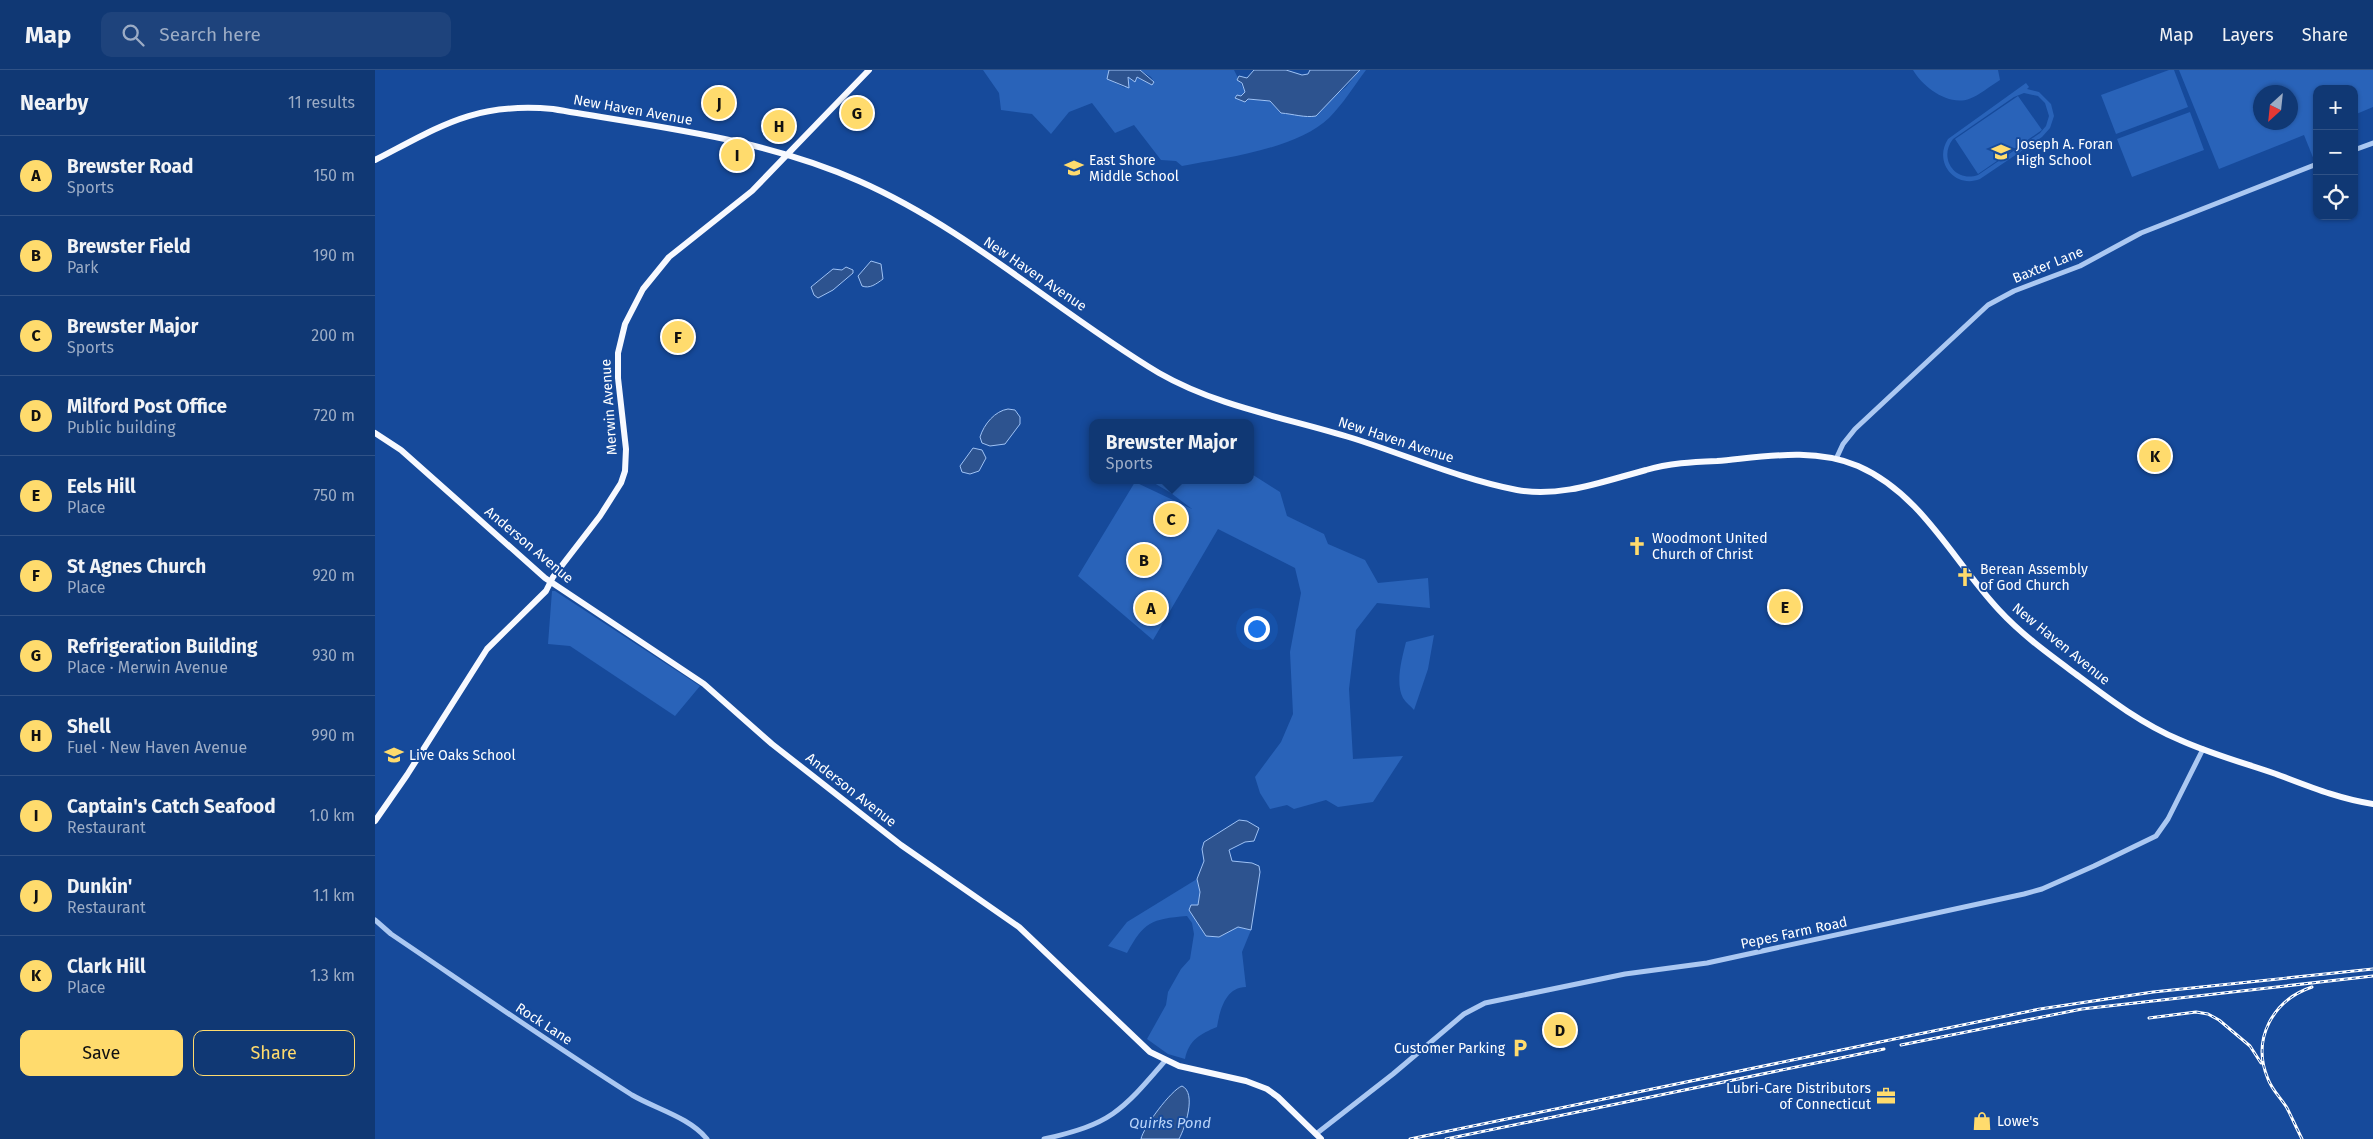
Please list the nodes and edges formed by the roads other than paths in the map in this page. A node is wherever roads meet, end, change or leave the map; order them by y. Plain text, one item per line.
1 (869, 70) edge
2 (2373, 142) edge
3 (2358, 148) edge
4 (787, 154) junction
5 (375, 160) edge
6 (2313, 166) edge
7 (375, 433) edge
8 (1836, 459) junction
9 (550, 582) junction
10 (2203, 749) junction
11 (2373, 804) edge
12 (375, 821) edge
13 (375, 920) edge
14 (1165, 1061) junction
15 (1319, 1136) edge
16 (707, 1139) edge
17 (1044, 1139) edge

1 - 4 main road, Merwin Avenue
2 - 3 street
4 - 5 main road, New Haven Avenue
4 - 8 main road, New Haven Avenue
4 - 9 main road, Merwin Avenue
6 - 8 street, Baxter Lane
7 - 9 main road, Anderson Avenue
8 - 10 main road, New Haven Avenue
9 - 12 main road, Merwin Avenue
9 - 14 main road, Anderson Avenue
10 - 11 main road, New Haven Avenue
10 - 15 street, Pepes Farm Road
13 - 16 street, Rock Lane
14 - 15 main road, Anderson Avenue
14 - 17 street

